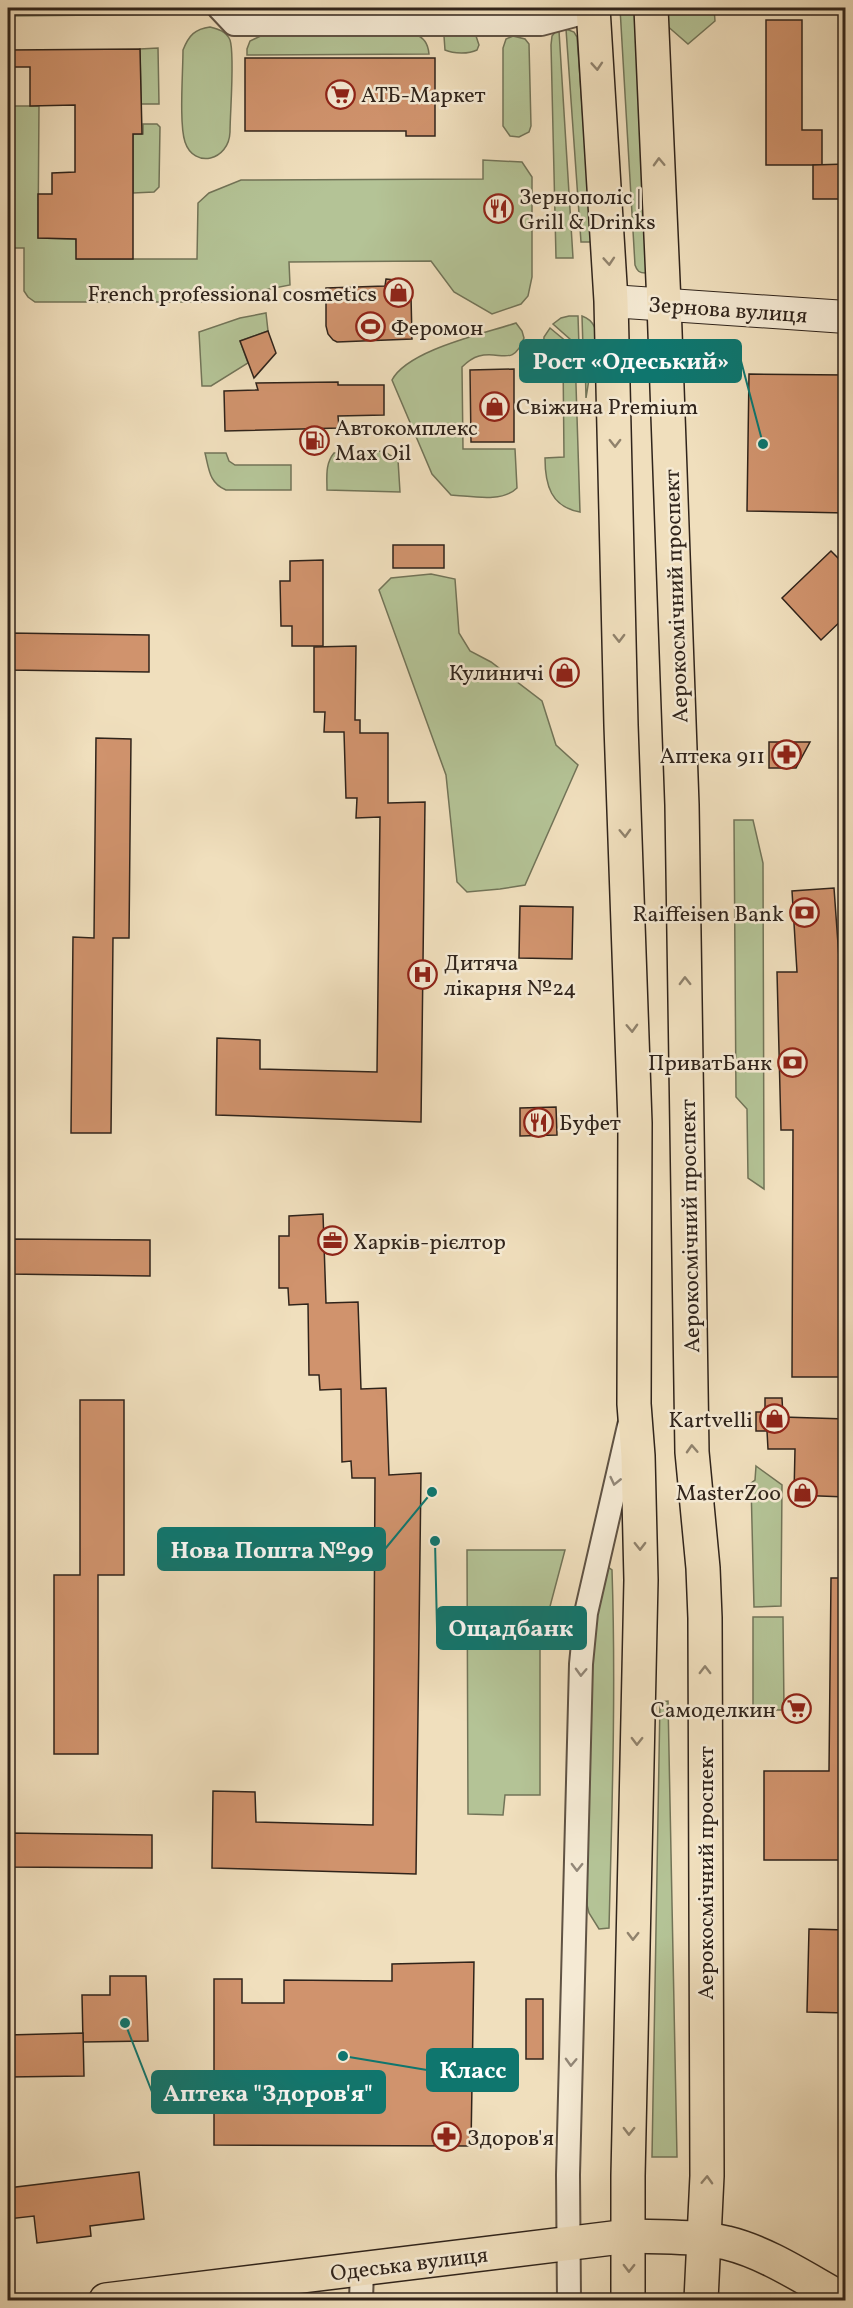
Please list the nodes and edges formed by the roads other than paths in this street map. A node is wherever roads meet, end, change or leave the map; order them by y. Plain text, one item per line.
1 (219, 8) edge
2 (651, 8) edge
3 (593, 9) edge
4 (611, 301) junction
5 (664, 304) junction
6 (846, 317) edge
7 (634, 1404) junction
8 (629, 2236) junction
9 (704, 2238) junction
10 (568, 2243) junction
11 (362, 2285) edge
12 (106, 2301) edge
13 (569, 2301) edge
14 (628, 2301) edge
15 (701, 2301) edge
16 (844, 2301) edge

1 - 3 street
5 -> 2 main road, Аерокосмічний проспект
3 -> 4 main road
4 - 5 street, Зернова вулиця
4 -> 7 main road
5 - 6 street, Зернова вулиця
9 -> 5 main road, Аерокосмічний проспект
7 -> 8 main road
7 -> 10 street
8 - 9 main road, Одеська вулиця
8 - 10 main road, Одеська вулиця
8 -> 14 main road
9 - 15 main road, Аерокосмічний проспект
9 - 16 main road, Одеська вулиця
10 - 11 main road, Одеська вулиця
10 - 13 street
11 - 12 main road, Одеська вулиця

